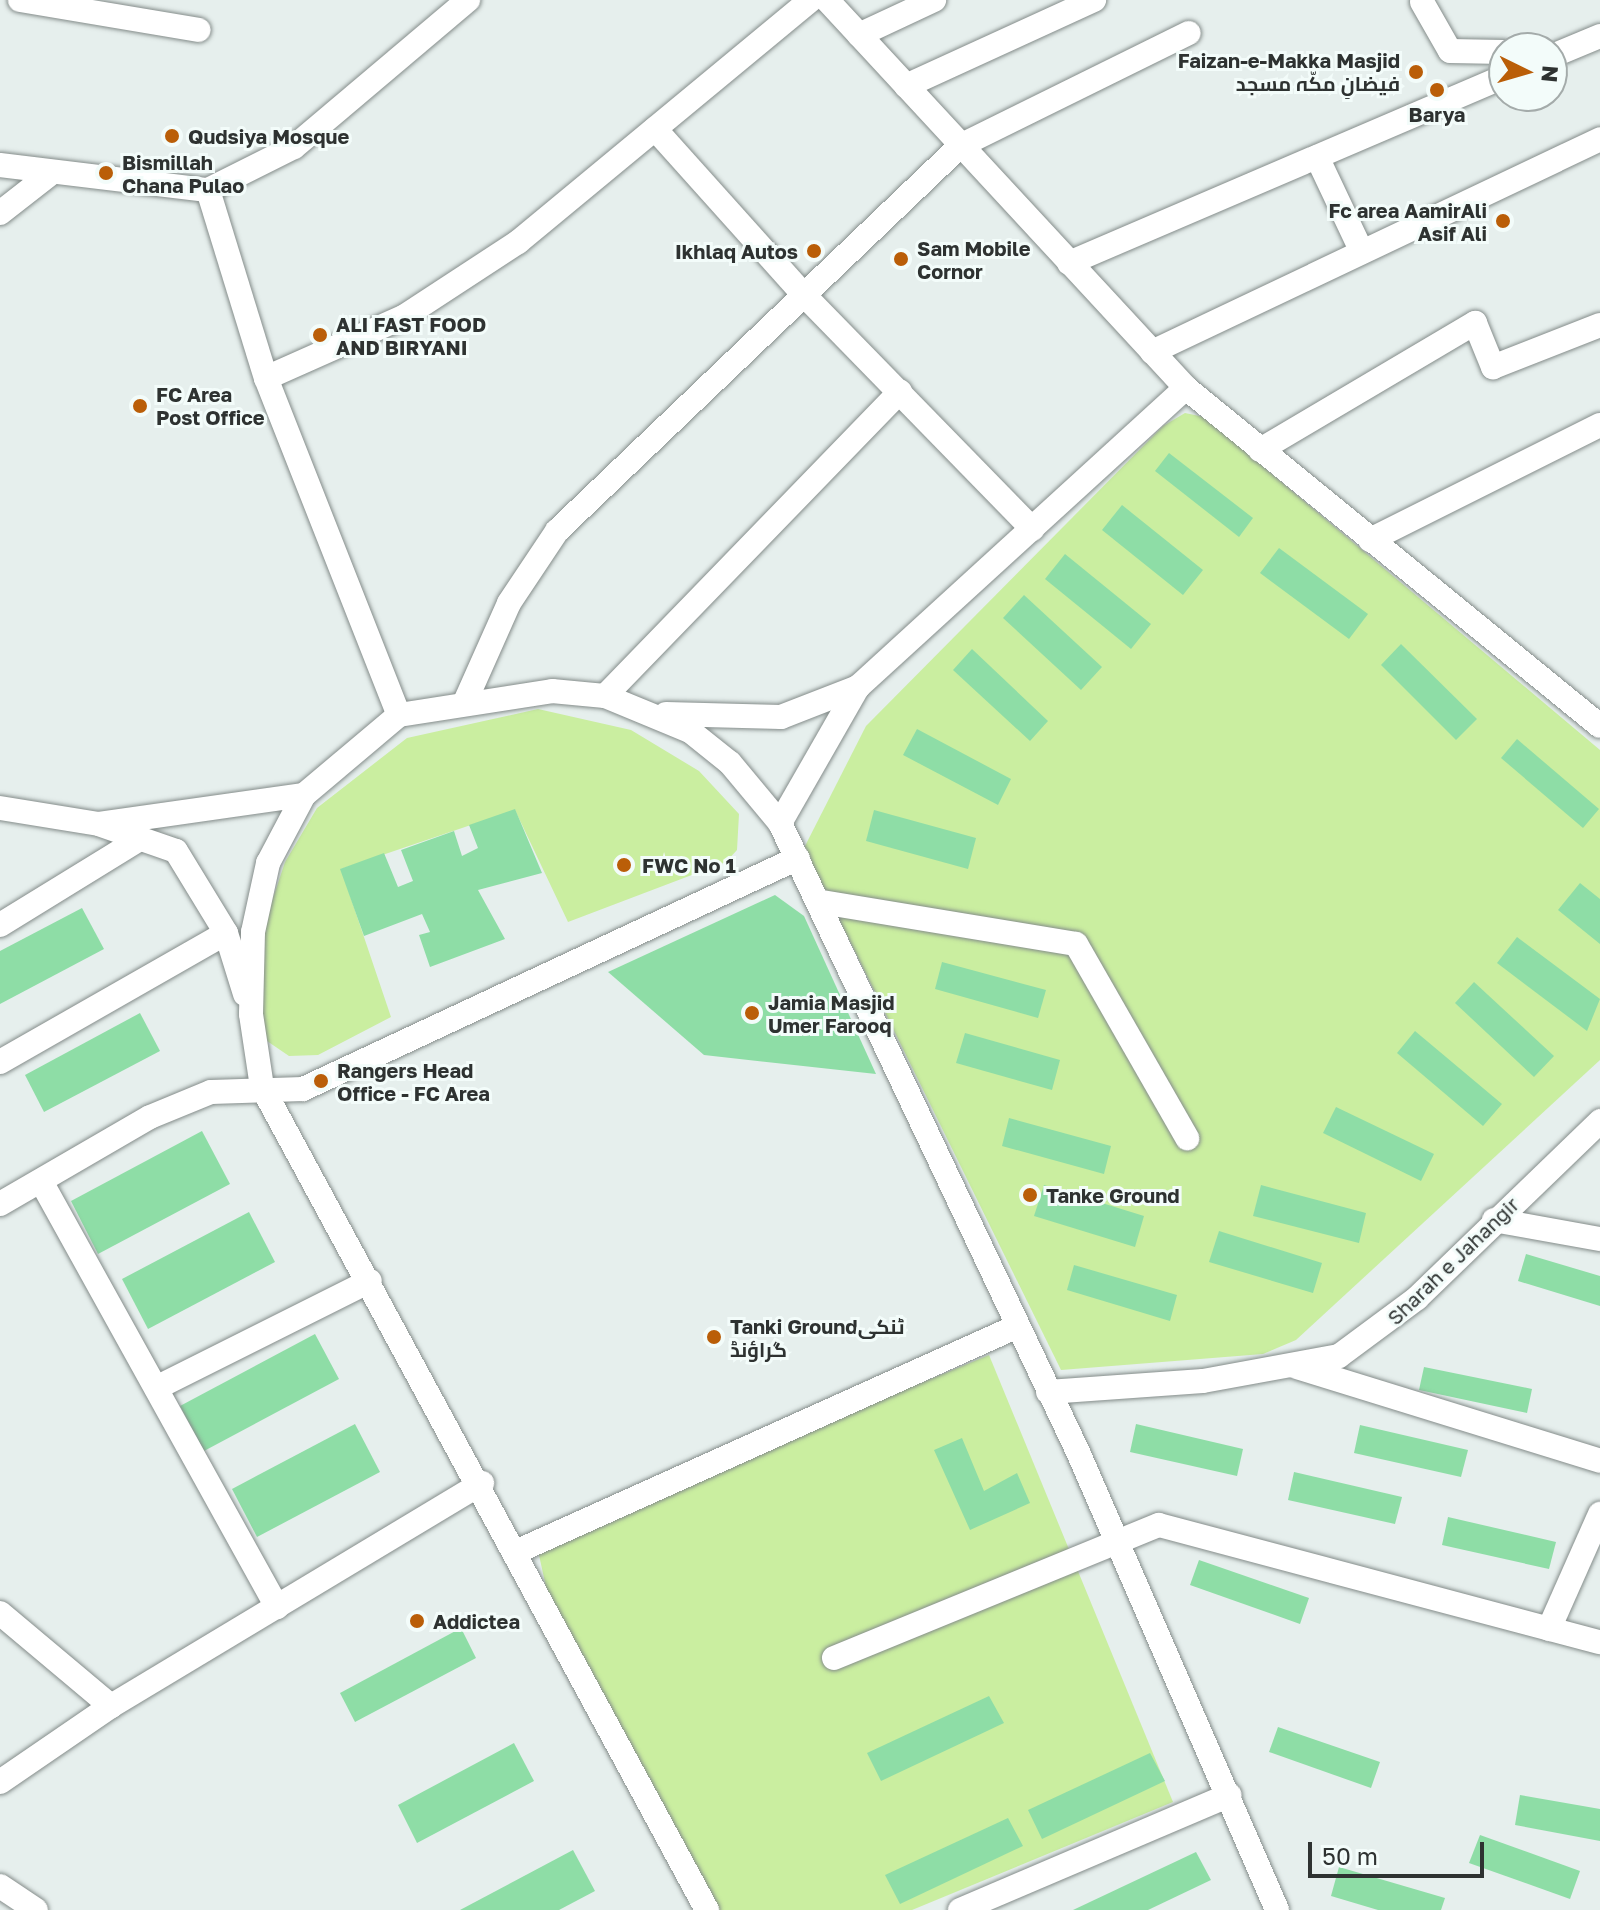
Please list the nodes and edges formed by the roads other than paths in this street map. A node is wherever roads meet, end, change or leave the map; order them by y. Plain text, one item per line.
1 (20, 0) edge
2 (468, 0) edge
3 (811, 0) edge
4 (827, 0) edge
5 (934, 0) edge
6 (1094, 0) edge
7 (1422, 1) edge
8 (72, 4) edge
9 (199, 30) dead end
10 (1189, 33) dead end
11 (859, 35) junction
12 (1600, 36) edge
13 (1568, 49) edge
14 (1488, 52) edge
15 (1488, 84) edge
16 (906, 86) junction
17 (655, 129) junction
18 (1600, 139) edge
19 (960, 146) junction
20 (1317, 157) junction
21 (0, 165) edge
22 (50, 174) junction
23 (208, 190) junction
24 (0, 213) edge
25 (1362, 252) junction
26 (1069, 263) junction
27 (804, 295) junction
28 (1600, 325) edge
29 (1152, 352) junction
30 (266, 378) junction
31 (1186, 388) junction
32 (900, 392) junction
33 (1600, 425) edge
34 (1260, 450) junction
35 (1032, 529) junction
36 (1370, 540) junction
37 (858, 687) junction
38 (605, 696) junction
39 (465, 702) junction
40 (652, 713) junction
41 (399, 715) junction
42 (1600, 726) edge
43 (304, 795) junction
44 (0, 808) edge
45 (780, 823) junction
46 (99, 824) junction
47 (138, 840) junction
48 (798, 858) junction
49 (822, 902) junction
50 (0, 925) edge
51 (226, 933) junction
52 (251, 1014) junction
53 (0, 1062) edge
54 (262, 1087) junction
55 (1600, 1121) edge
56 (1187, 1138) dead end
57 (42, 1183) junction
58 (0, 1204) edge
59 (1494, 1220) junction
60 (1600, 1239) edge
61 (370, 1281) junction
62 (1018, 1326) junction
63 (1296, 1367) junction
64 (156, 1388) junction
65 (1048, 1392) junction
66 (1600, 1461) edge
67 (482, 1483) junction
68 (1600, 1514) edge
69 (1118, 1542) junction
70 (518, 1551) junction
71 (277, 1607) junction
72 (0, 1613) edge
73 (1549, 1629) junction
74 (1600, 1642) edge
75 (834, 1658) dead end
76 (111, 1706) junction
77 (0, 1782) edge
78 (1230, 1795) junction
79 (0, 1886) edge
80 (36, 1910) edge
81 (707, 1910) edge
82 (960, 1910) edge
83 (1277, 1910) edge

1 - 8 street
2 - 23 street
3 - 17 street
4 - 11 street
5 - 11 street
6 - 16 street
7 - 14 street
8 - 9 street
10 - 19 street
11 - 16 street
12 - 13 street
15 - 20 street
16 - 19 street
17 - 27 street
17 - 30 street
18 - 25 street
19 - 26 street
19 - 27 street
20 - 25 street
20 - 26 street
21 - 22 street
22 - 23 street
22 - 24 street
23 - 30 street
25 - 29 street
26 - 29 street
27 - 32 street
27 - 39 street
28 - 34 street
29 - 31 street
30 - 41 street
31 - 34 street
31 - 35 street
32 - 35 street
32 - 38 street
33 - 36 street
34 - 36 street
35 - 37 street
36 - 42 street
37 - 40 street
37 - 45 street
38 - 39 street
38 - 40 street
39 - 41 street
40 - 45 street
41 - 43 street
43 - 46 street
43 - 52 street
44 - 46 street
45 - 48 street
46 - 47 street
47 - 50 street
47 - 51 street
48 - 49 street
48 - 54 street
49 - 56 street
49 - 62 street
51 - 52 street
51 - 53 street
52 - 54 street
54 - 57 street
54 - 61 street
55 - 59 street, Sharah e Jahangir
57 - 58 street
57 - 64 street
59 - 60 street
59 - 63 street, Sharah e Jahangir
61 - 64 street
61 - 67 street
62 - 65 street
62 - 70 street
63 - 65 street, Sharah e Jahangir
63 - 66 street
64 - 71 street
65 - 69 street
67 - 70 street
67 - 71 street
68 - 73 street
69 - 73 street
69 - 75 street
69 - 78 street
70 - 81 street
71 - 76 street
72 - 76 street
73 - 74 street
76 - 77 street
78 - 82 street
78 - 83 street
79 - 80 street

